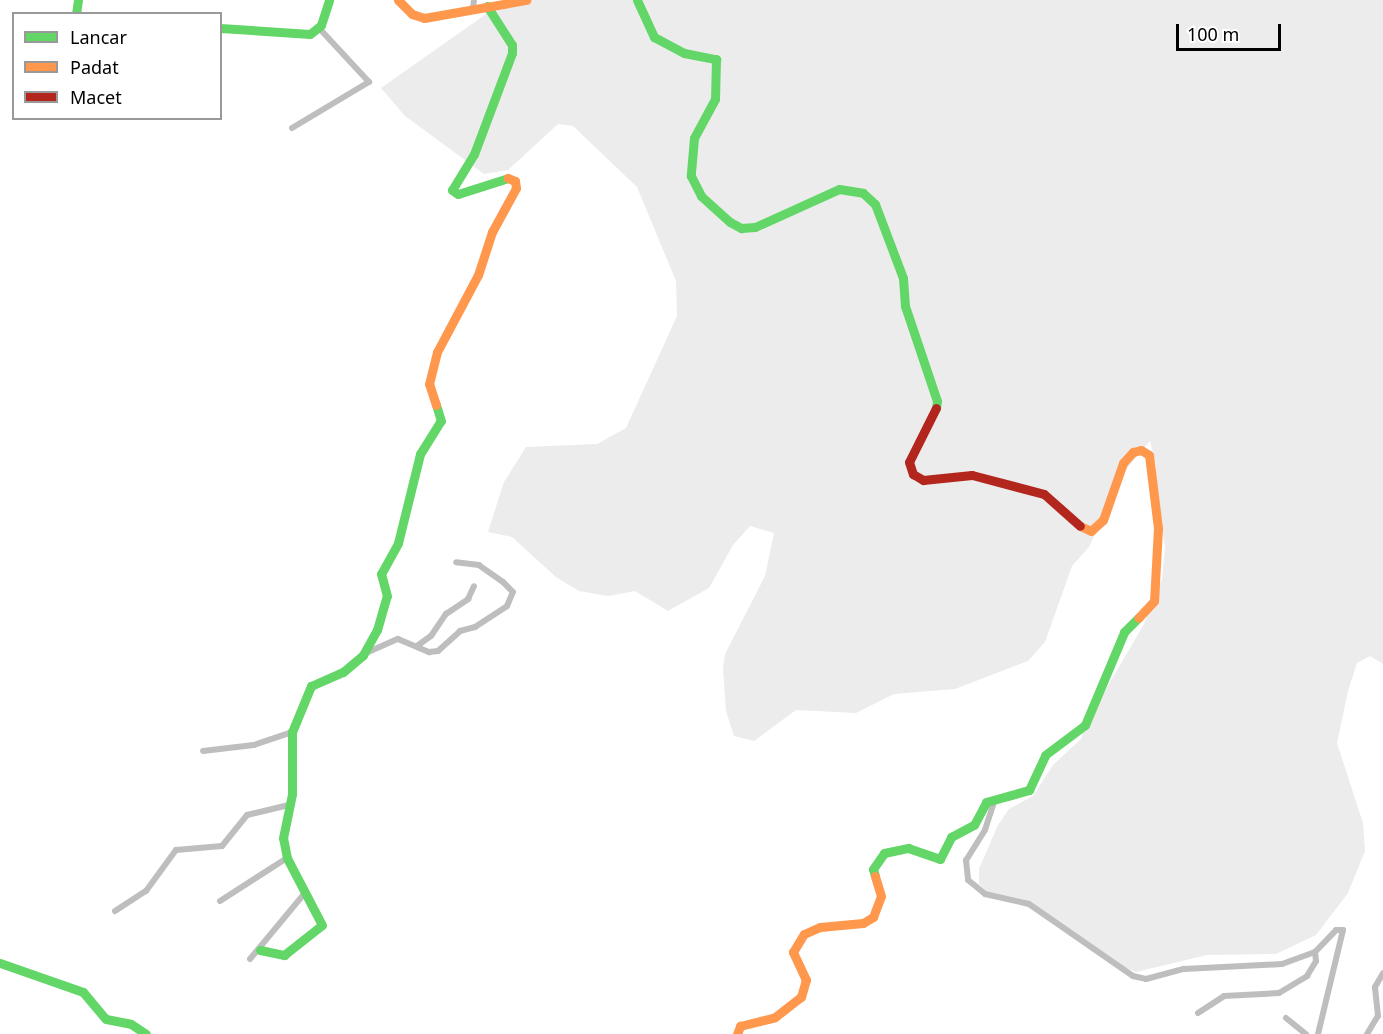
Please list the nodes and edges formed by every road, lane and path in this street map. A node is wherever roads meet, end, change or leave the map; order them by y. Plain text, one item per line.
1 (329, 0) edge
2 (398, 0) edge
3 (526, 0) edge
4 (637, 0) edge
5 (473, 4) edge
6 (487, 6) junction
7 (222, 28) edge
8 (319, 28) junction
9 (292, 128) dead end
10 (456, 562) dead end
11 (474, 586) dead end
12 (417, 646) junction
13 (363, 655) junction
14 (292, 732) junction
15 (203, 751) dead end
16 (995, 799) junction
17 (289, 805) junction
18 (286, 858) junction
19 (304, 894) junction
20 (220, 901) dead end
21 (115, 911) dead end
22 (260, 950) junction
23 (1315, 952) junction
24 (250, 959) dead end
25 (0, 963) edge
26 (1383, 974) edge
27 (1198, 1013) dead end
28 (1287, 1018) dead end
29 (146, 1034) edge
30 (737, 1034) edge
31 (1306, 1034) edge
32 (1318, 1034) edge
33 (1367, 1034) edge

1 - 8 street
2 - 5 street
3 - 6 street
4 - 16 street
5 - 6 street
6 - 13 street
7 - 8 street
8 - 9 street
10 - 12 street
11 - 12 street
12 - 13 street
13 - 14 street
14 - 15 street
14 - 17 street
16 - 23 street
16 - 30 street
17 - 18 street
17 - 21 street
18 - 19 street
18 - 20 street
19 - 22 street
19 - 22 street
22 - 24 street
23 - 27 street
23 - 32 street
25 - 29 street
26 - 33 street
28 - 31 street

